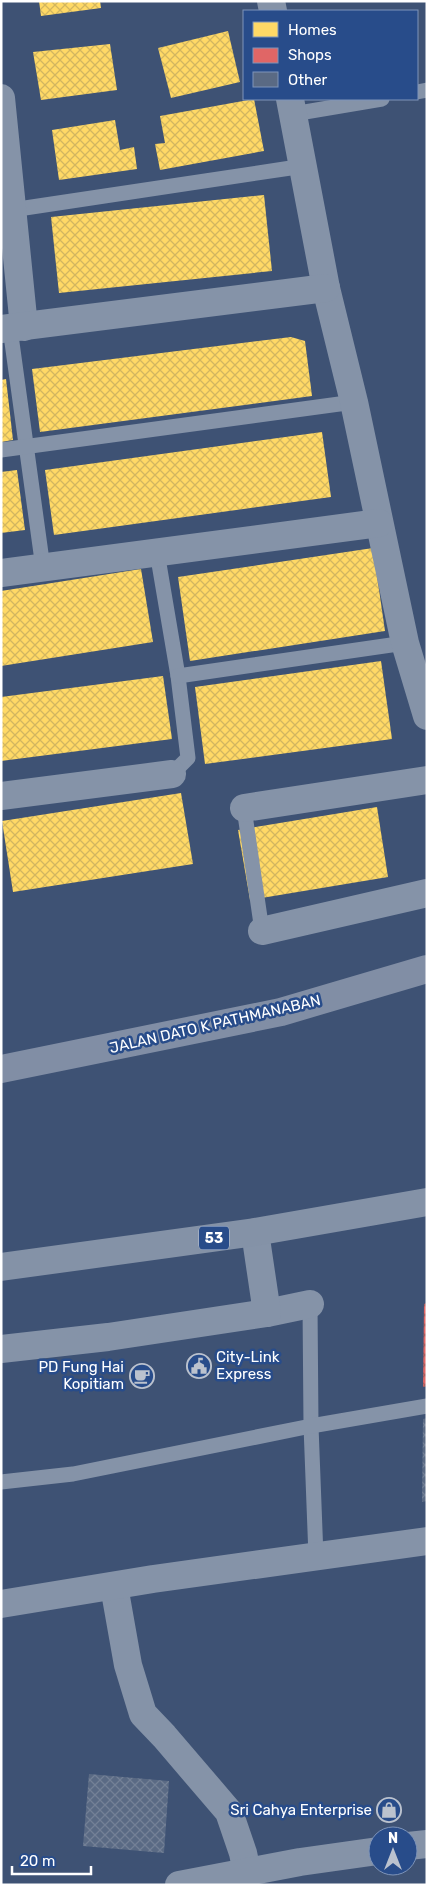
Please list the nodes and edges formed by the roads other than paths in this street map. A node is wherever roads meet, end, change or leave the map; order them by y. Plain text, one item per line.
1 (1, 98) edge
2 (369, 100) edge
3 (292, 106) edge
4 (304, 166) junction
5 (7, 211) edge
6 (326, 288) junction
7 (12, 328) edge
8 (354, 402) junction
9 (26, 447) junction
10 (1, 450) edge
11 (379, 523) junction
12 (157, 552) junction
13 (43, 568) junction
14 (1, 573) edge
15 (405, 643) junction
16 (178, 676) junction
17 (427, 716) edge
18 (172, 774) joint
19 (427, 780) edge
20 (1, 796) edge
21 (244, 808) joint
22 (427, 893) edge
23 (262, 931) joint
24 (427, 969) edge
25 (1, 1069) edge
26 (427, 1202) edge
27 (255, 1232) junction
28 (1, 1267) edge
29 (310, 1304) joint
30 (267, 1313) junction
31 (1, 1349) edge
32 (427, 1406) edge
33 (311, 1426) junction
34 (1, 1482) edge
35 (427, 1541) edge
36 (316, 1557) junction
37 (114, 1586) junction
38 (1, 1604) edge
39 (368, 1852) edge
40 (247, 1872) junction
41 (178, 1885) edge

1 - 5 street
2 - 3 lane
3 - 4 street
4 - 5 lane
4 - 6 street
5 - 7 street
6 - 7 street
6 - 8 street
7 - 9 lane
8 - 9 lane
8 - 11 street
9 - 10 lane
9 - 13 lane
11 - 12 street
11 - 15 street
12 - 13 street
12 - 16 lane
13 - 14 street
15 - 16 lane
15 - 17 street
16 - 18 lane
18 - 20 street
19 - 21 street
21 - 23 lane
22 - 23 street
24 - 25 street, JALAN DATO K PATHMANABAN
26 - 27 main road, 53
27 - 28 main road, 53
27 - 30 street
29 - 30 street
29 - 33 lane
30 - 31 street
32 - 33 lane
33 - 34 lane
33 - 36 lane
35 - 36 street
36 - 37 street
37 - 38 street
37 - 40 street
39 - 40 street
40 - 41 street

